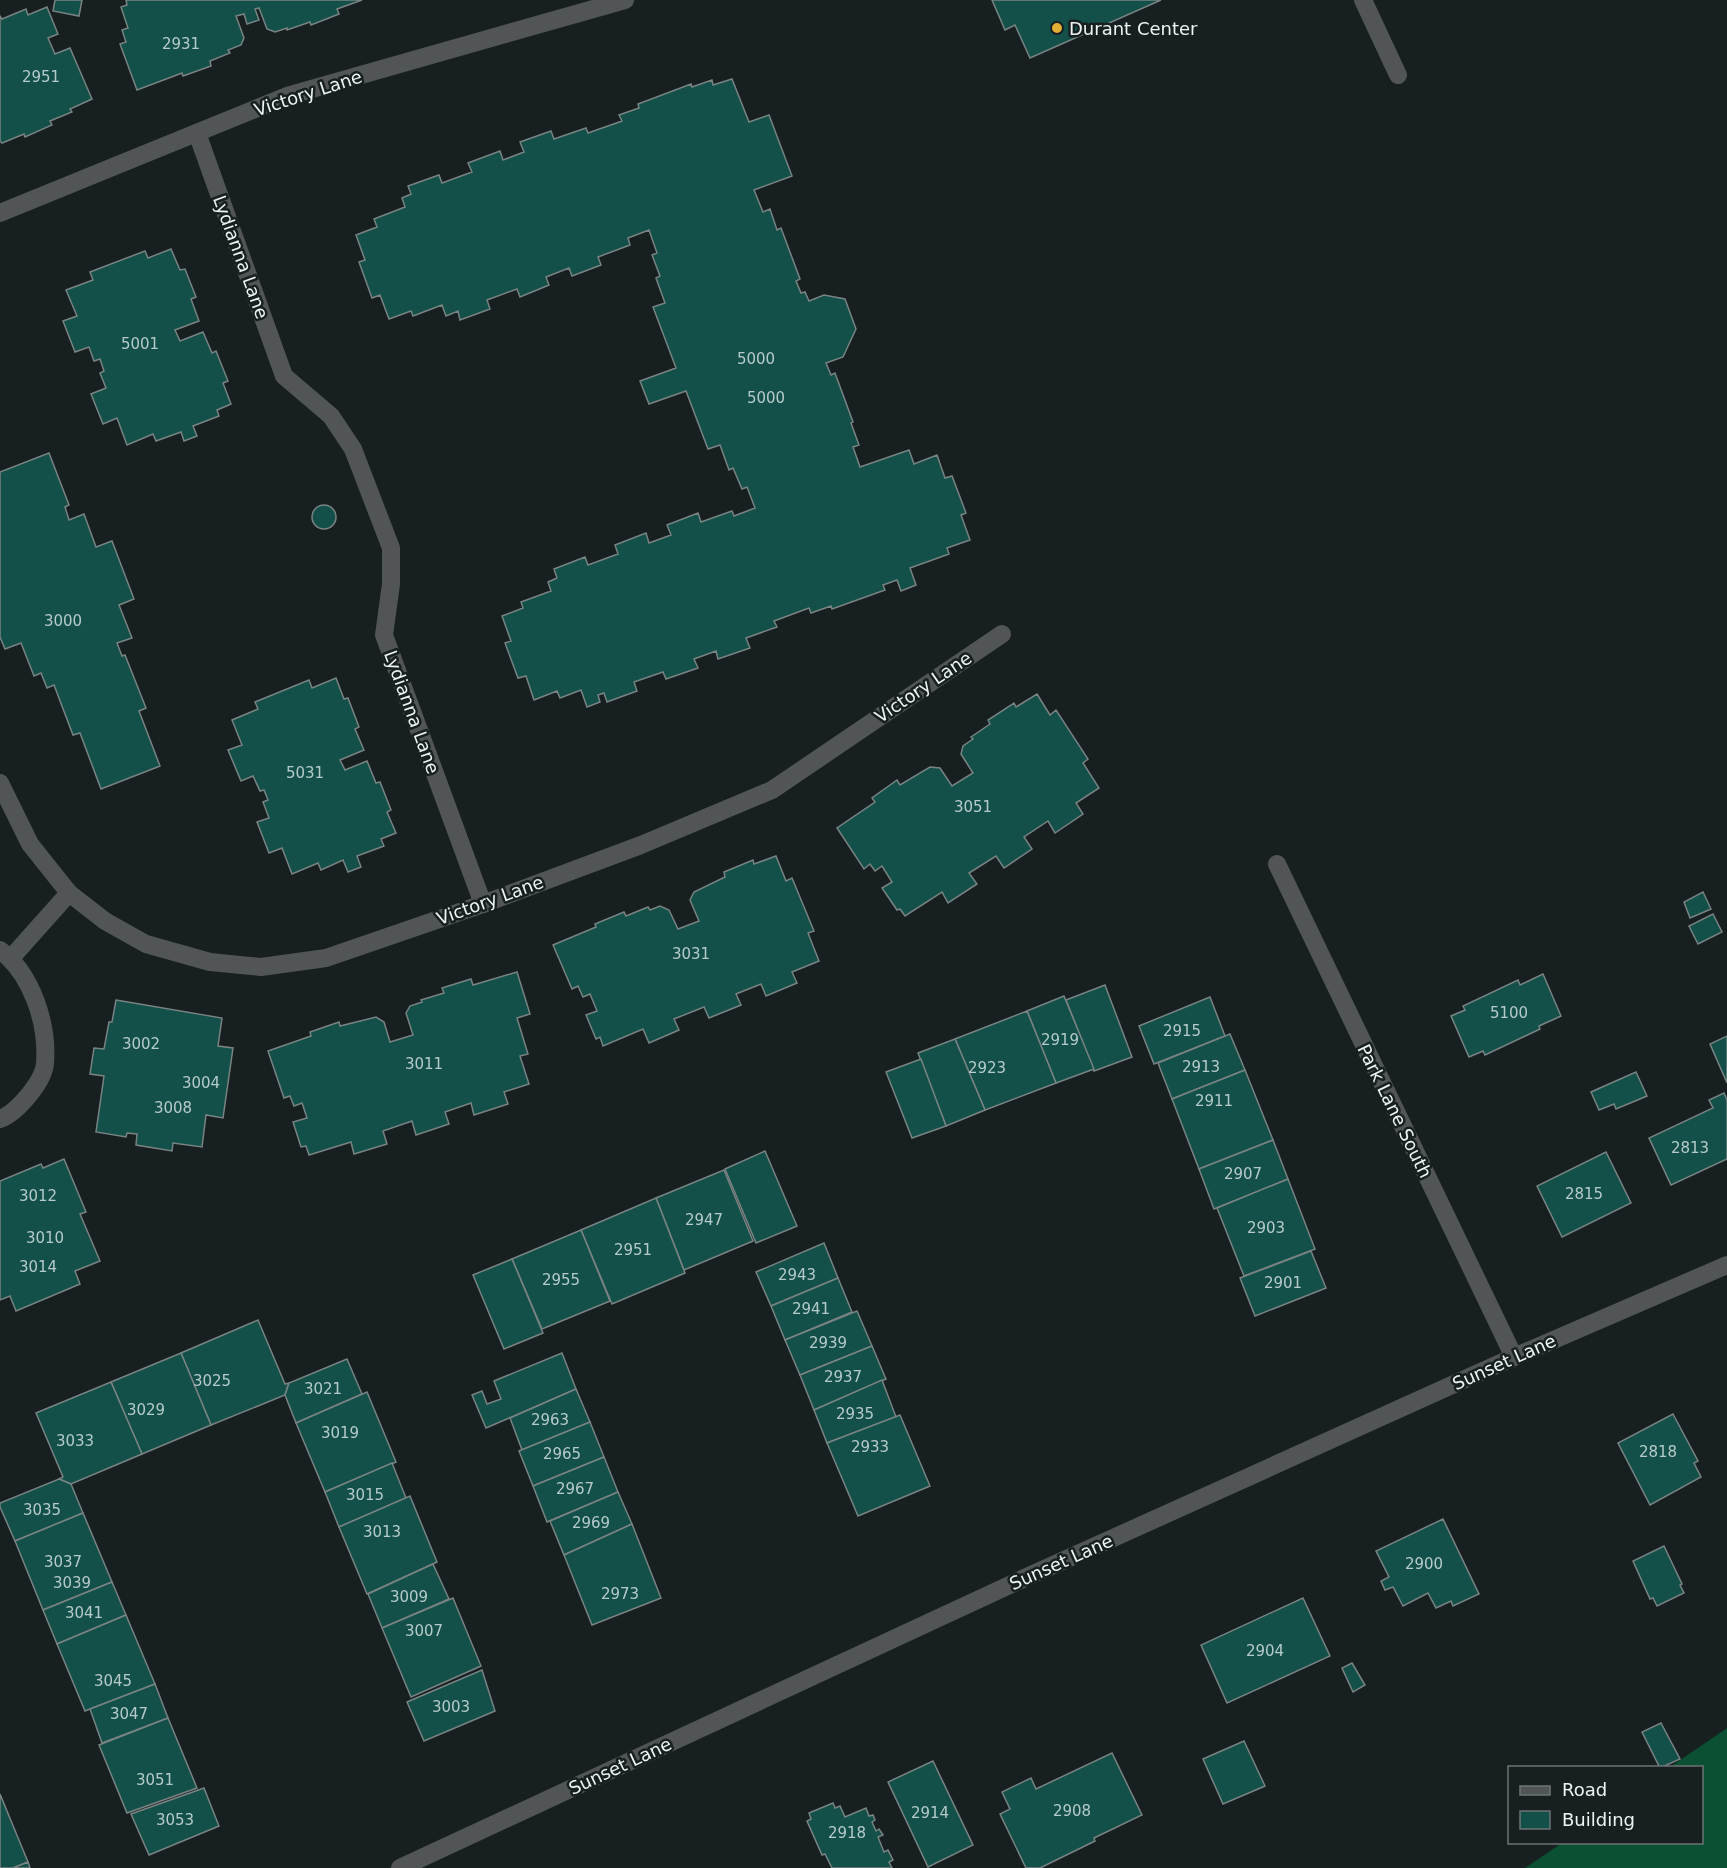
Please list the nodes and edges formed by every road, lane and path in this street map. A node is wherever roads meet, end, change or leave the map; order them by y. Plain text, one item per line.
1 (625, 0) edge
2 (1363, 0) edge
3 (1398, 75) dead end
4 (197, 133) junction
5 (0, 213) edge
6 (1002, 634) dead end
7 (0, 783) edge
8 (1276, 864) dead end
9 (69, 894) junction
10 (483, 904) junction
11 (5, 954) edge
12 (0, 1119) edge
13 (1727, 1265) edge
14 (1514, 1357) junction
15 (400, 1868) edge

1 - 4 street, Victory Lane
2 - 3 street
4 - 5 street, Victory Lane
4 - 10 street, Lydianna Lane
6 - 10 street, Victory Lane
7 - 9 street, Victory Lane
8 - 14 street, Park Lane South
9 - 10 street, Victory Lane
9 - 11 street
11 - 12 street
13 - 14 street, Sunset Lane
14 - 15 street, Sunset Lane

